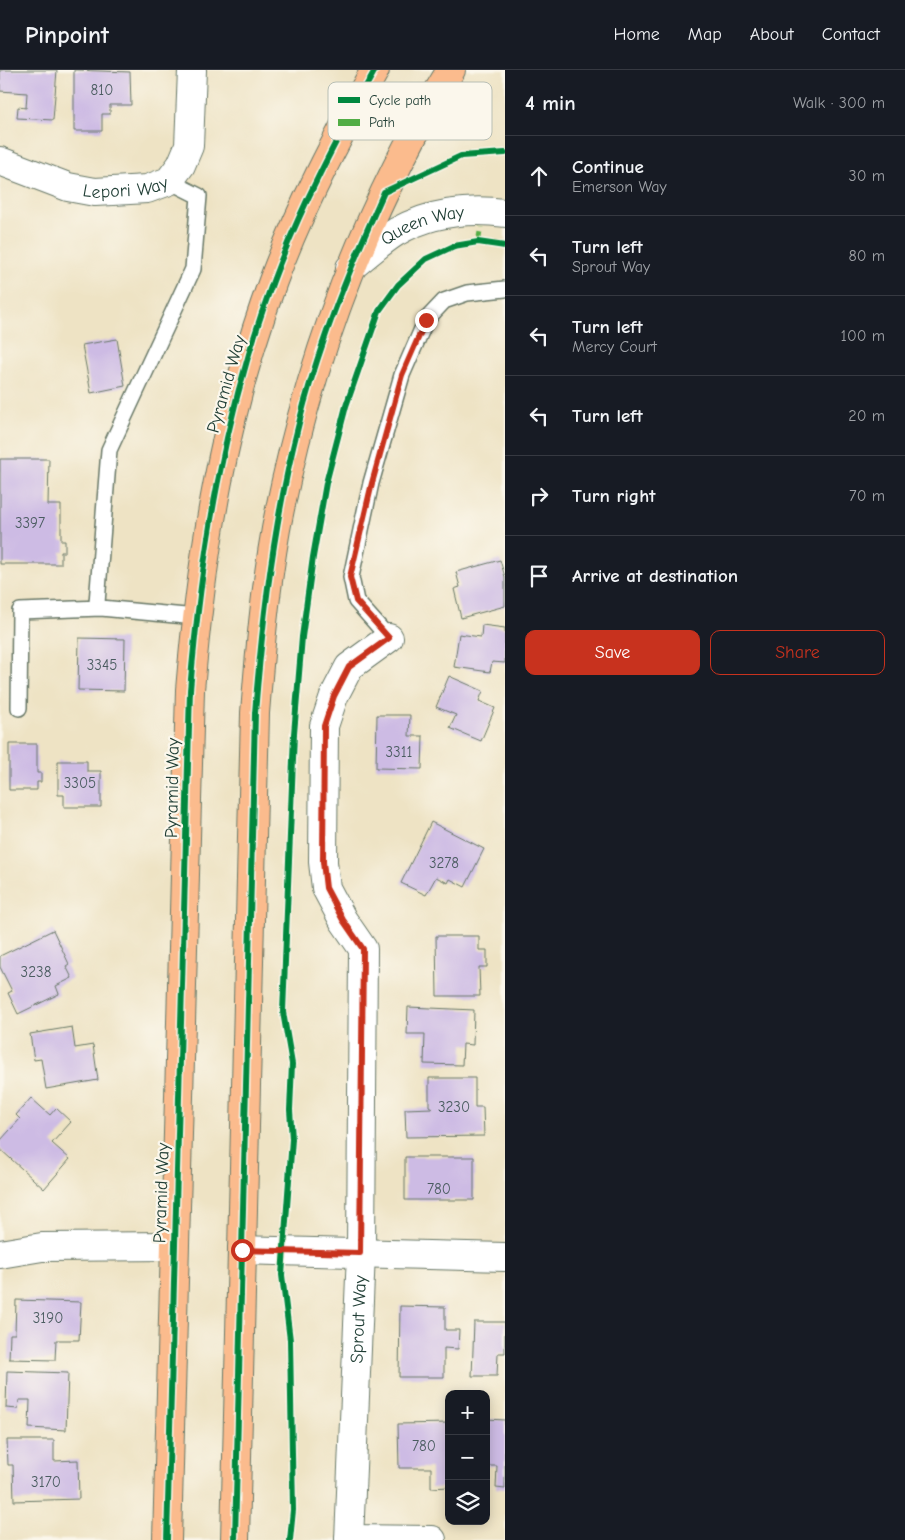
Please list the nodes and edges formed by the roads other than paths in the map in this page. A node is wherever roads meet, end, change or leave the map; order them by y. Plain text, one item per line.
1 (192, 70) edge
2 (375, 70) edge
3 (452, 70) edge
4 (369, 82) edge
5 (444, 82) edge
6 (339, 140) edge
7 (411, 140) edge
8 (0, 161) edge
9 (169, 181) junction
10 (505, 213) edge
11 (350, 268) junction
12 (505, 290) edge
13 (101, 608) junction
14 (196, 617) junction
15 (389, 638) joint
16 (19, 708) dead end
17 (174, 1246) junction
18 (242, 1250) junction
19 (360, 1253) junction
20 (0, 1254) edge
21 (505, 1257) edge
22 (349, 1539) edge
23 (167, 1540) edge
24 (234, 1540) edge
25 (432, 1540) edge

1 - 9 street, Lepori Way
2 - 4 main road, Pyramid Way
3 - 5 main road
6 - 14 main road, Pyramid Way
7 - 11 main road
8 - 9 street, Lepori Way
9 - 13 lane
10 - 11 street, Queen Way
11 - 18 main road
12 - 15 lane
13 - 14 lane
13 - 16 lane
14 - 17 main road, Pyramid Way
15 - 19 street, Sprout Way
17 - 20 street
17 - 23 main road, Pyramid Way
18 - 19 street
18 - 24 main road
19 - 21 street
19 - 22 street, Sprout Way
22 - 25 street

